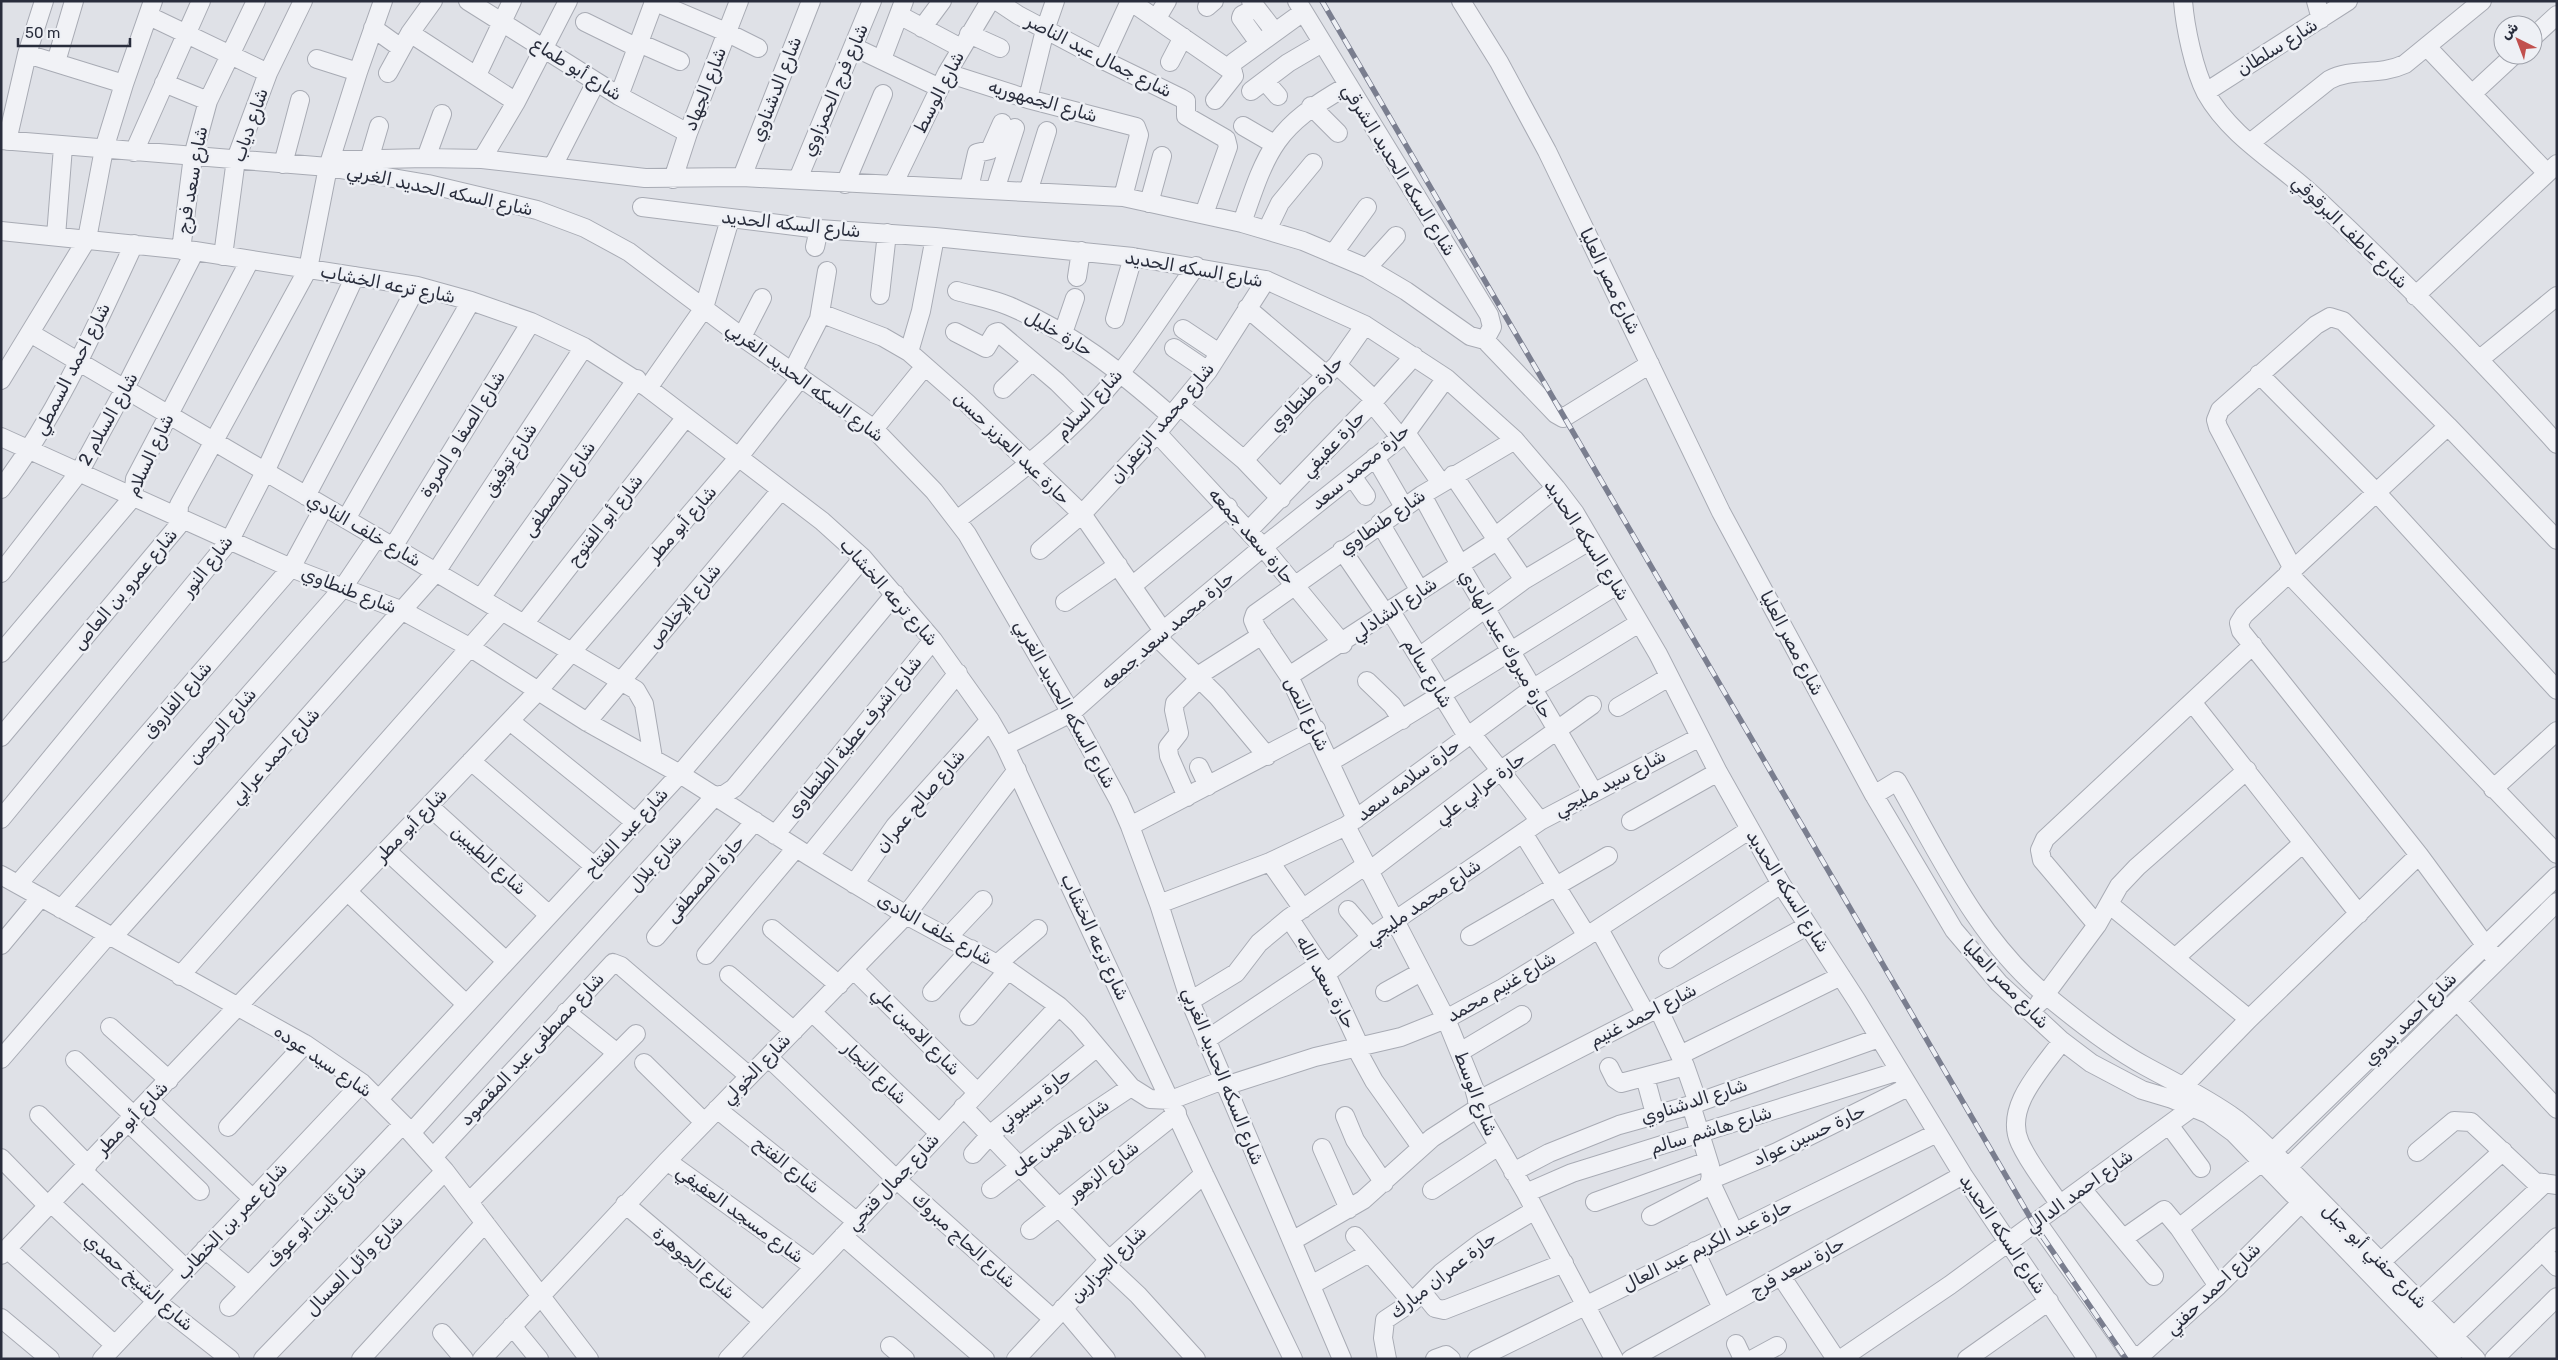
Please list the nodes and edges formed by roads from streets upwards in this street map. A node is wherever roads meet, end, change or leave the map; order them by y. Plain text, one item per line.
1 (44, 1) edge
2 (74, 1) edge
3 (200, 1) edge
4 (256, 1) edge
5 (303, 1) edge
6 (433, 1) edge
7 (468, 1) edge
8 (512, 1) edge
9 (568, 1) edge
10 (872, 1) edge
11 (942, 1) edge
12 (990, 1) edge
13 (997, 1) edge
14 (1055, 1) edge
15 (1130, 1) edge
16 (1167, 1) edge
17 (1461, 1) edge
18 (2183, 1) edge
19 (2316, 1) edge
20 (2348, 1) edge
21 (2482, 1) edge
22 (380, 2) edge
23 (653, 2) edge
24 (808, 2) edge
25 (734, 3) edge
26 (1253, 5) edge
27 (1300, 6) edge
28 (901, 8) edge
29 (151, 9) edge
30 (2557, 15) edge
31 (1157, 18) junction
32 (2321, 19) junction
33 (585, 22) dead end
34 (503, 24) junction
35 (373, 28) junction
36 (922, 28) junction
37 (2543, 28) edge
38 (1045, 30) junction
39 (726, 32) junction
40 (1275, 32) junction
41 (187, 33) junction
42 (410, 33) junction
43 (1183, 37) junction
44 (965, 41) junction
45 (1259, 43) junction
46 (1322, 43) junction
47 (639, 45) junction
48 (854, 47) junction
49 (401, 48) junction
50 (545, 48) junction
51 (758, 48) dead end
52 (1000, 48) dead end
53 (2428, 48) junction
54 (28, 54) junction
55 (230, 54) junction
56 (317, 59) dead end
57 (882, 60) junction
58 (1103, 60) junction
59 (680, 61) dead end
60 (56, 62) junction
61 (1170, 62) dead end
62 (2503, 65) edge
63 (358, 72) junction
64 (1233, 72) junction
65 (268, 73) junction
66 (388, 73) dead end
67 (477, 75) junction
68 (944, 80) junction
69 (596, 82) junction
70 (164, 83) junction
71 (124, 84) junction
72 (1347, 86) junction
73 (2206, 92) junction
74 (883, 94) dead end
75 (2472, 94) junction
76 (619, 96) junction
77 (1278, 96) dead end
78 (1028, 99) junction
79 (300, 100) dead end
80 (1215, 100) dead end
81 (208, 101) junction
82 (516, 102) junction
83 (1311, 106) junction
84 (442, 114) dead end
85 (379, 126) dead end
86 (1243, 126) dead end
87 (1047, 131) dead end
88 (1338, 133) dead end
89 (688, 134) junction
90 (4, 141) edge
91 (2250, 143) junction
92 (1274, 144) junction
93 (63, 147) junction
94 (104, 149) junction
95 (134, 152) junction
96 (193, 156) junction
97 (1162, 156) dead end
98 (426, 158) junction
99 (236, 159) junction
100 (482, 159) junction
101 (369, 160) junction
102 (1314, 163) dead end
103 (283, 164) junction
104 (330, 164) junction
105 (553, 166) junction
106 (2554, 168) edge
107 (742, 177) junction
108 (673, 178) junction
109 (798, 179) junction
110 (845, 184) junction
111 (892, 185) junction
112 (969, 188) junction
113 (996, 190) junction
114 (1028, 192) junction
115 (1123, 197) junction
116 (1149, 203) junction
117 (1366, 207) dead end
118 (642, 208) dead end
119 (1204, 214) junction
120 (730, 219) junction
121 (1242, 223) junction
122 (819, 229) junction
123 (1266, 230) junction
124 (1, 231) edge
125 (887, 233) junction
126 (56, 236) junction
127 (1396, 236) dead end
128 (935, 237) junction
129 (87, 239) junction
130 (134, 244) junction
131 (815, 247) dead end
132 (188, 251) junction
133 (1081, 252) junction
134 (1333, 254) junction
135 (223, 256) junction
136 (1133, 257) junction
137 (250, 260) junction
138 (1196, 266) junction
139 (1367, 268) junction
140 (308, 269) junction
141 (827, 271) dead end
142 (355, 276) junction
143 (1077, 277) dead end
144 (1266, 280) junction
145 (417, 286) junction
146 (958, 291) dead end
147 (880, 295) dead end
148 (2415, 296) junction
149 (2557, 296) edge
150 (762, 298) dead end
151 (1075, 298) dead end
152 (472, 301) junction
153 (704, 308) junction
154 (1247, 308) junction
155 (820, 313) junction
156 (1115, 319) dead end
157 (531, 322) junction
158 (1365, 325) junction
159 (1183, 329) dead end
160 (955, 332) dead end
161 (30, 333) junction
162 (1064, 333) junction
163 (742, 337) junction
164 (1484, 340) junction
165 (584, 347) junction
166 (1174, 348) dead end
167 (909, 352) junction
168 (1220, 353) junction
169 (1414, 356) junction
170 (2480, 359) junction
171 (1032, 361) junction
172 (79, 362) junction
173 (1650, 364) junction
174 (925, 366) junction
175 (1332, 370) junction
176 (1208, 371) junction
177 (1121, 372) junction
178 (796, 374) junction
179 (2259, 374) junction
180 (1446, 378) junction
181 (1, 380) edge
182 (643, 383) junction
183 (1003, 388) dead end
184 (124, 390) junction
185 (1373, 401) junction
186 (1086, 411) junction
187 (1176, 411) junction
188 (168, 416) junction
189 (686, 417) junction
190 (2448, 426) junction
191 (874, 429) junction
192 (1157, 434) junction
193 (1403, 435) junction
194 (1, 437) edge
195 (1515, 440) junction
196 (214, 442) junction
197 (2557, 444) edge
198 (30, 451) junction
199 (1375, 457) junction
200 (738, 458) junction
201 (1244, 460) junction
202 (1030, 464) junction
203 (80, 471) junction
204 (265, 472) junction
205 (1352, 476) junction
206 (1447, 479) junction
207 (1556, 488) junction
208 (1, 489) edge
209 (781, 490) junction
210 (2376, 492) junction
211 (1422, 495) junction
212 (133, 496) junction
213 (306, 496) junction
214 (1366, 496) dead end
215 (1281, 499) junction
216 (324, 507) junction
217 (1228, 507) junction
218 (1404, 507) junction
219 (1082, 514) junction
220 (180, 517) junction
221 (346, 519) junction
222 (957, 520) junction
223 (1380, 523) junction
224 (1249, 530) junction
225 (377, 537) junction
226 (1497, 538) junction
227 (230, 540) junction
228 (1591, 540) junction
229 (2557, 540) edge
230 (393, 547) junction
231 (1263, 547) junction
232 (1040, 550) dead end
233 (1342, 550) junction
234 (863, 558) junction
235 (1118, 565) junction
236 (1460, 565) junction
237 (291, 568) junction
238 (2290, 571) junction
239 (436, 572) junction
240 (1, 573) edge
241 (1524, 580) junction
242 (1295, 584) junction
243 (1617, 585) junction
244 (1132, 586) junction
245 (342, 589) junction
246 (1420, 591) junction
247 (895, 594) junction
248 (481, 598) junction
249 (1065, 602) dead end
250 (1486, 609) junction
251 (403, 611) junction
252 (502, 611) junction
253 (1388, 611) junction
254 (1255, 614) joint
255 (1640, 623) junction
256 (524, 624) junction
257 (1160, 634) junction
258 (1262, 635) junction
259 (933, 640) junction
260 (1343, 644) junction
261 (2253, 645) junction
262 (472, 648) junction
263 (1510, 650) junction
264 (572, 652) junction
265 (1, 653) edge
266 (1418, 657) junction
267 (958, 673) junction
268 (1290, 676) junction
269 (1669, 677) junction
270 (1197, 678) junction
271 (622, 680) junction
272 (1367, 681) dead end
273 (1532, 689) junction
274 (539, 690) junction
275 (2557, 690) edge
276 (1442, 696) junction
277 (2192, 702) junction
278 (1592, 705) dead end
279 (1618, 707) dead end
280 (1071, 713) junction
281 (990, 720) junction
282 (1402, 720) junction
283 (510, 722) junction
284 (587, 722) junction
285 (1316, 729) junction
286 (2557, 731) edge
287 (1557, 732) junction
288 (1469, 734) junction
289 (1, 737) edge
290 (1700, 737) junction
291 (1005, 746) junction
292 (1267, 756) junction
293 (653, 758) junction
294 (472, 761) junction
295 (1330, 762) junction
296 (1199, 767) dead end
297 (1017, 770) junction
298 (2247, 770) junction
299 (1500, 771) junction
300 (1718, 772) junction
301 (680, 774) junction
302 (2493, 789) junction
303 (1593, 792) junction
304 (1201, 794) junction
305 (1874, 795) junction
306 (716, 796) junction
307 (429, 806) junction
308 (1, 819) edge
309 (1632, 820) dead end
310 (1540, 821) junction
311 (635, 822) junction
312 (755, 822) junction
313 (1351, 823) junction
314 (1130, 826) junction
315 (1749, 830) junction
316 (1523, 833) junction
317 (776, 835) junction
318 (2303, 843) junction
319 (387, 851) junction
320 (802, 852) junction
321 (2557, 854) edge
322 (1608, 856) dead end
323 (2419, 856) junction
324 (1270, 862) junction
325 (594, 866) junction
326 (1367, 868) junction
327 (1, 875) edge
328 (2557, 876) edge
329 (18, 884) junction
330 (854, 884) junction
331 (1781, 884) junction
332 (1557, 886) junction
333 (348, 892) junction
334 (40, 897) junction
335 (983, 900) dead end
336 (2557, 902) edge
337 (1159, 904) junction
338 (2109, 904) junction
339 (61, 909) junction
340 (1348, 910) dead end
341 (1296, 914) junction
342 (2360, 914) junction
343 (549, 915) junction
344 (906, 915) junction
345 (1394, 920) junction
346 (2097, 925) junction
347 (1807, 926) junction
348 (1038, 929) dead end
349 (772, 930) dead end
350 (1593, 932) junction
351 (656, 936) dead end
352 (1470, 936) dead end
353 (110, 937) junction
354 (948, 937) junction
355 (1371, 937) junction
356 (1, 944) edge
357 (2485, 946) junction
358 (971, 949) junction
359 (706, 955) dead end
360 (2175, 958) junction
361 (1668, 959) dead end
362 (506, 961) junction
363 (2497, 961) junction
364 (1002, 967) junction
365 (1323, 969) junction
366 (854, 970) junction
367 (1422, 972) junction
368 (729, 975) dead end
369 (180, 976) junction
370 (1841, 976) junction
371 (839, 985) junction
372 (932, 992) dead end
373 (1385, 992) dead end
374 (2045, 995) junction
375 (1190, 1001) junction
376 (2457, 1001) junction
377 (466, 1004) junction
378 (1059, 1006) junction
379 (237, 1008) junction
380 (1652, 1011) junction
381 (566, 1012) junction
382 (812, 1012) junction
383 (2031, 1013) junction
384 (1522, 1015) dead end
385 (969, 1016) dead end
386 (2249, 1019) junction
387 (1446, 1020) junction
388 (110, 1026) dead end
389 (794, 1031) junction
390 (636, 1034) dead end
391 (1879, 1038) junction
392 (1206, 1040) junction
393 (2062, 1041) junction
394 (305, 1044) junction
395 (1097, 1047) junction
396 (1358, 1048) junction
397 (1460, 1052) junction
398 (617, 1053) junction
399 (768, 1057) junction
400 (1, 1058) edge
401 (75, 1060) dead end
402 (1682, 1060) junction
403 (644, 1063) dead end
404 (1609, 1067) dead end
405 (1899, 1071) junction
406 (749, 1076) junction
407 (1645, 1077) junction
408 (169, 1080) junction
409 (362, 1083) junction
410 (1224, 1083) junction
411 (2184, 1085) junction
412 (1131, 1087) junction
413 (1908, 1087) junction
414 (977, 1092) junction
415 (379, 1099) junction
416 (2172, 1099) junction
417 (149, 1100) junction
418 (1478, 1104) junction
419 (1695, 1104) junction
420 (963, 1107) junction
421 (1174, 1107) junction
422 (2193, 1107) junction
423 (2556, 1107) edge
424 (717, 1108) junction
425 (1655, 1114) junction
426 (39, 1115) dead end
427 (1345, 1116) dead end
428 (131, 1119) junction
429 (704, 1122) junction
430 (2169, 1125) junction
431 (228, 1127) dead end
432 (407, 1128) junction
433 (939, 1133) junction
434 (1937, 1133) junction
435 (991, 1134) junction
436 (1701, 1134) junction
437 (1498, 1147) junction
438 (1322, 1148) dead end
439 (1421, 1148) junction
440 (2503, 1151) junction
441 (2417, 1152) dead end
442 (973, 1154) dead end
443 (433, 1157) junction
444 (2268, 1157) junction
445 (1, 1158) edge
446 (667, 1161) junction
447 (1708, 1161) junction
448 (1020, 1165) junction
449 (85, 1167) junction
450 (2201, 1168) dead end
451 (444, 1171) junction
452 (1513, 1172) junction
453 (2283, 1173) junction
454 (1204, 1174) junction
455 (1963, 1175) junction
456 (896, 1179) junction
457 (1710, 1182) junction
458 (1384, 1183) junction
459 (2551, 1184) edge
460 (991, 1189) dead end
461 (2082, 1189) junction
462 (1432, 1190) dead end
463 (200, 1191) dead end
464 (1526, 1193) junction
465 (253, 1199) junction
466 (469, 1202) junction
467 (1595, 1202) dead end
468 (2301, 1203) junction
469 (50, 1204) junction
470 (625, 1204) junction
471 (2060, 1205) junction
472 (1059, 1207) junction
473 (1349, 1209) junction
474 (1535, 1210) junction
475 (1651, 1216) dead end
476 (856, 1221) junction
477 (485, 1222) junction
478 (2037, 1222) junction
479 (2179, 1228) junction
480 (1030, 1230) dead end
481 (1734, 1232) junction
482 (843, 1236) junction
483 (1355, 1236) dead end
484 (2557, 1237) edge
485 (2124, 1238) junction
486 (1292, 1241) junction
487 (2009, 1242) junction
488 (5, 1248) edge
489 (206, 1249) junction
490 (1696, 1251) junction
491 (2542, 1252) junction
492 (1369, 1253) junction
493 (1107, 1262) junction
494 (1564, 1263) junction
495 (2557, 1266) edge
496 (814, 1267) junction
497 (2375, 1268) junction
498 (186, 1269) junction
499 (1781, 1276) junction
500 (2154, 1276) dead end
501 (1311, 1285) junction
502 (249, 1286) junction
503 (2218, 1286) junction
504 (540, 1295) junction
505 (1417, 1297) junction
506 (2557, 1297) edge
507 (156, 1301) junction
508 (2419, 1301) junction
509 (2049, 1302) junction
510 (1586, 1304) junction
511 (229, 1307) dead end
512 (1722, 1308) junction
513 (1058, 1314) junction
514 (1, 1318) edge
515 (763, 1321) junction
516 (512, 1326) junction
517 (442, 1333) dead end
518 (2454, 1336) junction
519 (890, 1346) dead end
520 (1778, 1346) dead end
521 (112, 1353) edge
522 (1653, 1353) edge
523 (1022, 1356) edge
524 (50, 1359) edge
525 (230, 1359) edge
526 (263, 1359) edge
527 (361, 1359) edge
528 (464, 1359) edge
529 (482, 1359) edge
530 (539, 1359) edge
531 (589, 1359) edge
532 (728, 1359) edge
533 (905, 1359) edge
534 (985, 1359) edge
535 (1106, 1359) edge
536 (1196, 1359) edge
537 (1294, 1359) edge
538 (1342, 1359) edge
539 (1386, 1359) edge
540 (1435, 1359) edge
541 (1451, 1359) edge
542 (1476, 1359) edge
543 (1614, 1359) edge
544 (1632, 1359) edge
545 (1754, 1359) edge
546 (1836, 1359) edge
547 (1841, 1359) edge
548 (1967, 1359) edge
549 (2086, 1359) edge
550 (2452, 1359) edge
551 (2476, 1359) edge
552 (2494, 1359) edge

1 - 54 street
2 - 60 street
3 - 41 street
4 - 55 street, شارع سعد فرج
5 - 65 street, شارع دياب
6 - 42 street
7 - 34 street, شارع أبو طماع
8 - 34 street
9 - 50 street
10 - 48 street, شارع فرج الحمزاوي
11 - 36 street
12 - 44 street, شارع الوسط
13 - 38 street, شارع جمال عبد الناصر
14 - 38 street
15 - 31 street
15 - 58 street
16 - 31 street
17 - 173 street, شارع مصر العليا
18 - 73 street, شارع عاطف البرقوقي
19 - 32 street
20 - 32 street, شارع سلطان
21 - 53 street
22 - 35 street, شارع عمرو بن العاص
23 - 39 street
23 - 47 street
24 - 107 street, شارع الدشناوي
25 - 39 street, شارع الجهاد
26 - 40 street
26 - 45 street
27 - 40 street
27 - 46 street, شارع السكه الحديد الشرقي
28 - 36 street
28 - 57 street
29 - 41 street
29 - 71 street
30 - 37 street
31 - 43 street
32 - 73 street, شارع سلطان
33 - 47 street
34 - 50 street, شارع أبو طماع
34 - 67 street
35 - 49 street
35 - 63 street, شارع عمرو بن العاص
36 - 44 street
38 - 58 street, شارع جمال عبد الناصر
38 - 78 street
39 - 51 street
39 - 89 street, شارع الجهاد
40 - 45 street
41 - 55 street
41 - 70 street
42 - 49 street
42 - 67 street
43 - 61 street
43 - 64 street
44 - 52 street
44 - 68 street, شارع الوسط
45 - 64 street
46 - 72 street, شارع السكه الحديد الشرقي
46 - 77 street
47 - 59 street
47 - 76 street
48 - 57 street, شارع الجمهوريه
48 - 109 street, شارع فرج الحمزاوي
49 - 66 street
50 - 69 street, شارع أبو طماع
50 - 82 street
53 - 75 street
53 - 91 street
54 - 60 street
54 - 90 street
55 - 65 street
55 - 81 street, شارع سعد فرج
56 - 63 street
57 - 68 street, شارع الجمهوريه
58 - 119 street, شارع جمال عبد الناصر
60 - 71 street
62 - 75 street
63 - 104 street, شارع عمرو بن العاص
64 - 80 street
65 - 99 street, شارع دياب
67 - 82 street
68 - 78 street, شارع الجمهوريه
68 - 111 street, شارع الوسط
69 - 76 street, شارع أبو طماع
69 - 105 street
70 - 81 street
70 - 95 street
71 - 94 street
72 - 83 street
72 - 164 street, شارع السكه الحديد الشرقي
73 - 91 street, شارع عاطف البرقوقي
74 - 110 street
75 - 106 street
76 - 89 street, شارع أبو طماع
78 - 115 street, شارع الجمهوريه
79 - 103 street
81 - 96 street, شارع سعد فرج
82 - 100 street
83 - 88 street
83 - 92 street
84 - 98 street
85 - 101 street
86 - 92 street
87 - 114 street
89 - 108 street, شارع الجهاد
90 - 93 street, شارع السكه الحديد الغربي
91 - 148 street, شارع عاطف البرقوقي
92 - 121 street
93 - 94 street, شارع السكه الحديد الغربي
93 - 126 street
94 - 95 street, شارع السكه الحديد الغربي
94 - 129 street
95 - 96 street, شارع السكه الحديد الغربي
96 - 99 street, شارع السكه الحديد الغربي
96 - 132 street, شارع سعد فرج
97 - 116 street
98 - 100 street
98 - 101 street
99 - 103 street, شارع السكه الحديد الغربي
99 - 135 street, شارع دياب
100 - 105 street
101 - 104 street
102 - 123 street
103 - 104 street, شارع السكه الحديد الغربي
104 - 140 street, شارع عمرو بن العاص
104 - 153 street, شارع السكه الحديد الغربي
105 - 108 street
106 - 148 street
107 - 108 street
107 - 109 street
109 - 110 street
110 - 111 street
111 - 112 street
112 - 113 street
112 - 113 street
113 - 114 street
114 - 115 street
115 - 116 street
116 - 119 street
117 - 134 street
118 - 120 street, شارع السكه الحديد
119 - 121 street
120 - 122 street, شارع السكه الحديد
120 - 153 street, شارع المصطفى
121 - 123 street
122 - 125 street, شارع السكه الحديد
122 - 131 street
123 - 134 street
124 - 126 street, شارع ترعه الخشاب
125 - 128 street, شارع السكه الحديد
125 - 147 street
126 - 129 street, شارع ترعه الخشاب
127 - 139 street
128 - 133 street, شارع السكه الحديد
128 - 167 street
129 - 130 street, شارع ترعه الخشاب
129 - 161 street
130 - 132 street, شارع ترعه الخشاب
130 - 172 street, شارع احمد السمطي
132 - 135 street, شارع ترعه الخشاب
132 - 184 street, شارع السلام 2
133 - 136 street, شارع السكه الحديد
133 - 143 street
134 - 139 street
135 - 137 street, شارع ترعه الخشاب
136 - 138 street, شارع السكه الحديد
136 - 156 street
137 - 140 street, شارع ترعه الخشاب
137 - 188 street, شارع السلام
138 - 144 street, شارع السكه الحديد
138 - 177 street, شارع السلام
139 - 164 street
140 - 142 street, شارع ترعه الخشاب
140 - 196 street, شارع عمرو بن العاص
141 - 155 street, شارع أبو مطر
142 - 145 street, شارع ترعه الخشاب
142 - 204 street, شارع النور
144 - 154 street, شارع محمد الزعفران
144 - 158 street, شارع السكه الحديد
145 - 152 street, شارع ترعه الخشاب
145 - 213 street
146 - 162 street, حارة خليل
148 - 170 street, شارع عاطف البرقوقي
149 - 170 street
150 - 163 street
151 - 162 street
152 - 157 street, شارع ترعه الخشاب
152 - 221 street
153 - 163 street, شارع السكه الحديد الغربي
153 - 182 street, شارع المصطفى
154 - 168 street, شارع محمد الزعفران
154 - 175 street
155 - 167 street, حارة عبد العزيز حسن
155 - 178 street, شارع أبو مطر
157 - 165 street, شارع ترعه الخشاب
157 - 230 street, شارع الصفا و المروة
158 - 169 street, شارع السكه الحديد
158 - 175 street, حارة طنطاوي
159 - 168 street
160 - 171 street
161 - 172 street, شارع خلف النادي
161 - 181 street
162 - 177 street, حارة خليل
163 - 178 street, شارع السكه الحديد الغربي
164 - 173 street
165 - 182 street, شارع ترعه الخشاب
165 - 239 street, شارع توفيق
166 - 176 street
167 - 174 street, حارة عبد العزيز حسن
168 - 176 street, شارع محمد الزعفران
169 - 180 street, شارع السكه الحديد
169 - 185 street, حارة عفيفي
170 - 197 street, شارع عاطف البرقوقي
171 - 183 street
171 - 186 street
172 - 184 street, شارع خلف النادي
172 - 198 street, شارع احمد السمطي
173 - 305 street, شارع مصر العليا
174 - 191 street
174 - 202 street, حارة عبد العزيز حسن
175 - 185 street
175 - 201 street, حارة طنطاوي
176 - 187 street, شارع محمد الزعفران
177 - 186 street, شارع السلام
177 - 187 street, حارة خليل
178 - 191 street, شارع السكه الحديد الغربي
178 - 200 street, شارع أبو مطر
179 - 190 street
179 - 210 street
179 - 238 street
180 - 193 street, حارة محمد سعد
180 - 195 street, شارع السكه الحديد
182 - 189 street, شارع ترعه الخشاب
182 - 248 street, شارع المصطفى
184 - 188 street, شارع خلف النادي
184 - 203 street, شارع السلام 2
185 - 193 street
185 - 215 street, حارة عفيفي
186 - 202 street, شارع السلام
187 - 192 street, شارع محمد الزعفران
187 - 201 street, حارة خليل
188 - 196 street, شارع خلف النادي
188 - 212 street, شارع السلام
189 - 200 street, شارع ترعه الخشاب
189 - 256 street, شارع أبو الفتوح
190 - 210 street
190 - 229 street
191 - 222 street, شارع السكه الحديد الغربي
192 - 217 street, حارة سعد جمعه
192 - 219 street, شارع محمد الزعفران
193 - 199 street, حارة محمد سعد
193 - 206 street
194 - 198 street, شارع طنطاوي
195 - 206 street, شارع طنطاوي
195 - 207 street, شارع السكه الحديد
196 - 204 street, شارع خلف النادي
196 - 220 street, شارع عمرو بن العاص
198 - 203 street, شارع طنطاوي
198 - 208 street, شارع احمد السمطي
199 - 205 street, حارة محمد سعد
199 - 218 street
200 - 209 street, شارع ترعه الخشاب
200 - 264 street, شارع أبو مطر
201 - 215 street, حارة خليل
202 - 219 street, حارة عبد العزيز حسن
202 - 222 street, شارع السلام
203 - 212 street, شارع طنطاوي
203 - 240 street, شارع السلام 2
204 - 213 street, شارع خلف النادي
204 - 227 street, شارع النور
205 - 214 street
205 - 231 street, حارة محمد سعد
206 - 211 street, شارع طنطاوي
206 - 226 street
207 - 226 street, شارع الشاذلي
207 - 228 street, شارع السكه الحديد
209 - 234 street, شارع ترعه الخشاب
209 - 271 street, شارع الإخلاص
210 - 238 street
210 - 275 street
211 - 218 street, شارع طنطاوي
211 - 236 street, حارة مبروك عبد الهادي
212 - 220 street, شارع طنطاوي
212 - 265 street, شارع السلام
213 - 216 street, شارع خلف النادي
215 - 224 street, حارة عفيفي
216 - 221 street, شارع خلف النادي
216 - 237 street, شارع الفاروق
217 - 224 street, حارة سعد جمعه
217 - 244 street
218 - 223 street, شارع طنطاوي
219 - 232 street, شارع محمد الزعفران
219 - 235 street, حارة عبد العزيز حسن
220 - 227 street, شارع طنطاوي
220 - 289 street, شارع عمرو بن العاص
221 - 225 street, شارع خلف النادي
222 - 280 street, شارع السكه الحديد الغربي
223 - 233 street, شارع طنطاوي
223 - 246 street
224 - 231 street, حارة سعد جمعه
225 - 230 street, شارع خلف النادي
225 - 245 street, شارع الرحمن
226 - 236 street, شارع الشاذلي
226 - 241 street
227 - 237 street, شارع طنطاوي
227 - 308 street, شارع النور
228 - 241 street
228 - 243 street, شارع السكه الحديد
230 - 239 street, شارع خلف النادي
231 - 242 street, حارة سعد جمعه
231 - 257 street, حارة محمد سعد جمعه
233 - 242 street, شارع طنطاوي
233 - 253 street, شارع سالم
234 - 247 street, شارع ترعه الخشاب
234 - 301 street, شارع عبد الفتاح
235 - 244 street, حارة عبد العزيز حسن
235 - 249 street
236 - 246 street, شارع الشاذلي
236 - 250 street, حارة مبروك عبد الهادي
237 - 245 street, شارع طنطاوي
237 - 329 street, شارع الفاروق
238 - 261 street
238 - 302 street
239 - 248 street, شارع خلف النادي
239 - 251 street, شارع احمد عرابي
241 - 250 street
242 - 254 street, شارع طنطاوي
242 - 260 street, حارة سعد جمعه
243 - 255 street, شارع السكه الحديد
243 - 263 street
244 - 257 street, حارة عبد العزيز حسن
245 - 251 street, شارع طنطاوي
245 - 339 street, شارع الرحمن
246 - 253 street, شارع الشاذلي
247 - 259 street, شارع ترعه الخشاب
247 - 306 street, شارع بلال
248 - 252 street, شارع خلف النادي
250 - 263 street, حارة مبروك عبد الهادي
250 - 266 street
251 - 262 street, شارع طنطاوي
251 - 353 street, شارع احمد عرابي
252 - 256 street, شارع خلف النادي
252 - 262 street
253 - 260 street, شارع الشاذلي
253 - 266 street, شارع سالم
254 - 258 street, شارع النص
255 - 269 street, شارع السكه الحديد
255 - 273 street, حارة سلامه سعد
256 - 264 street, شارع خلف النادي
257 - 270 street, حارة عبد العزيز حسن
257 - 280 street, حارة محمد سعد جمعه
258 - 268 street, شارع النص
258 - 270 street
259 - 267 street, شارع ترعه الخشاب
259 - 317 street, شارع اشرف عطية الطنطاوى
260 - 268 street, شارع الشاذلي
261 - 277 street
261 - 323 street
262 - 274 street, شارع طنطاوي
262 - 369 street
263 - 273 street, حارة مبروك عبد الهادي
263 - 276 street
264 - 271 street, شارع خلف النادي
264 - 274 street, شارع أبو مطر
266 - 276 street, شارع سالم
267 - 281 street, شارع ترعه الخشاب
267 - 320 street
268 - 285 street, شارع النص
269 - 279 street
269 - 290 street, شارع السكه الحديد
270 - 292 street, حارة عبد العزيز حسن
270 - 304 street
271 - 284 street, شارع الإخلاص
271 - 293 street, شارع خلف النادي
272 - 282 street
273 - 287 street, حارة مبروك عبد الهادي
273 - 288 street, حارة سلامه سعد
274 - 283 street, شارع أبو مطر
274 - 284 street, شارع طنطاوي
276 - 282 street
276 - 288 street, شارع سالم
277 - 298 street
277 - 346 street
278 - 287 street, حارة عرابي علي
280 - 291 street, حارة محمد سعد جمعه
280 - 314 street, شارع السكه الحديد الغربي
281 - 291 street, شارع ترعه الخشاب
281 - 330 street, شارع صالح عمران
282 - 295 street
283 - 294 street, شارع أبو مطر
283 - 311 street
284 - 293 street, شارع طنطاوي
285 - 292 street
285 - 295 street, شارع النص
286 - 302 street
287 - 299 street, حارة عرابي علي
287 - 303 street, حارة مبروك عبد الهادي
288 - 299 street, شارع سالم
288 - 313 street, حارة سلامه سعد
290 - 300 street, شارع السكه الحديد
290 - 303 street, شارع سيد مليجي
291 - 297 street, شارع ترعه الخشاب
292 - 304 street
293 - 301 street, شارع طنطاوي
294 - 307 street, شارع أبو مطر
294 - 325 street
295 - 313 street, شارع النص
296 - 304 street
297 - 344 street, شارع الخولي
297 - 421 street, شارع ترعه الخشاب
298 - 318 street
298 - 338 street
299 - 310 street, شارع سالم
299 - 326 street, حارة عرابي علي
300 - 309 street
300 - 315 street, شارع السكه الحديد
301 - 306 street, شارع خلف النادى
301 - 311 street, شارع عبد الفتاح
302 - 321 street
303 - 310 street, شارع سيد مليجي
304 - 314 street
305 - 374 street, شارع مصر العليا
305 - 383 street, شارع مصر العليا
306 - 312 street, شارع خلف النادى
306 - 432 street, شارع بلال
307 - 319 street, شارع أبو مطر
307 - 343 street, شارع الطيبين
310 - 316 street, شارع سيد مليجي
311 - 325 street, شارع عبد الفتاح
312 - 317 street, شارع خلف النادى
312 - 351 street, حارة المصطفى
313 - 324 street, حارة سلامه سعد
313 - 326 street, شارع الوسط
314 - 337 street, شارع السكه الحديد الغربي
315 - 331 street, شارع السكه الحديد
315 - 350 street, شارع غنيم محمد
316 - 332 street
316 - 345 street, شارع محمد مليجي
317 - 320 street, شارع خلف النادى
318 - 342 street
318 - 360 street
319 - 333 street, شارع أبو مطر
319 - 362 street
320 - 330 street, شارع خلف النادى
320 - 359 street
322 - 332 street
323 - 342 street
323 - 357 street
324 - 337 street, حارة سلامه سعد
324 - 341 street, حارة سعد الله
325 - 343 street, شارع عبد الفتاح
326 - 341 street, حارة عرابي علي
326 - 345 street, شارع الوسط
327 - 329 street, شارع سيد عوده
328 - 357 street, شارع احمد بدوي
329 - 334 street, شارع سيد عوده
330 - 344 street, شارع خلف النادى
331 - 347 street, شارع السكه الحديد
331 - 361 street
332 - 350 street
332 - 352 street
333 - 377 street
333 - 379 street, شارع أبو مطر
334 - 339 street, شارع سيد عوده
334 - 356 street
335 - 354 street
336 - 363 street, شارع احمد بدوي
337 - 375 street, شارع السكه الحديد الغربي
338 - 346 street
338 - 360 street
339 - 353 street, شارع سيد عوده
340 - 355 street
341 - 365 street, حارة سعد الله
341 - 375 street, حارة عرابي علي
342 - 386 street
343 - 362 street, شارع عبد الفتاح
344 - 354 street, شارع خلف النادى
344 - 366 street, شارع الخولي
345 - 355 street, شارع محمد مليجي
345 - 367 street, شارع الوسط
346 - 374 street
347 - 370 street, شارع السكه الحديد
347 - 380 street, شارع احمد غنيم
348 - 364 street
349 - 371 street
350 - 380 street
350 - 387 street, شارع غنيم محمد
353 - 369 street, شارع سيد عوده
353 - 400 street, شارع احمد عرابي
354 - 358 street, شارع خلف النادى
355 - 365 street, شارع محمد مليجي
357 - 363 street
357 - 444 street, شارع احمد بدوي
358 - 364 street, شارع خلف النادى
358 - 372 street
360 - 386 street
362 - 377 street, شارع عبد الفتاح
363 - 376 street, شارع احمد بدوي
364 - 378 street, شارع خلف النادى
364 - 385 street
365 - 392 street, شارع محمد مليجي
365 - 396 street, حارة سعد الله
366 - 371 street, شارع الخولي
366 - 414 street, شارع الامين علي
367 - 373 street
367 - 387 street, شارع الوسط
368 - 389 street
369 - 379 street, شارع سيد عوده
370 - 391 street, شارع السكه الحديد
370 - 402 street
371 - 382 street, شارع الخولي
374 - 383 street
374 - 411 street, شارع مصر العليا
375 - 392 street, شارع السكه الحديد الغربي
376 - 423 street
376 - 453 street, شارع احمد بدوي
377 - 415 street, شارع عبد الفتاح
378 - 395 street, شارع خلف النادى
378 - 414 street, شارع جمال فتحي
379 - 394 street, شارع سيد عوده
379 - 408 street, شارع أبو مطر
380 - 402 street
380 - 418 street, شارع احمد غنيم
381 - 398 street
381 - 406 street, شارع مصطفى عبد المقصود
381 - 443 street, شارع مصطفى عبد المقصود
382 - 389 street, شارع الخولي
382 - 433 street, شارع النجار
383 - 393 street, شارع مصر العليا
384 - 397 street
386 - 411 street
387 - 396 street, شارع غنيم محمد
387 - 397 street, شارع الوسط
388 - 408 street
389 - 399 street, شارع الخولي
390 - 398 street
391 - 405 street, شارع السكه الحديد
391 - 419 street, شارع الدشناوي
392 - 410 street, شارع السكه الحديد الغربي
393 - 416 street, شارع مصر العليا
393 - 471 street
394 - 409 street, شارع سيد عوده
394 - 431 street
395 - 412 street, شارع خلف النادى
395 - 435 street, حارة بسيوني
396 - 410 street, شارع غنيم محمد
396 - 439 street, حارة سعد الله
397 - 418 street, شارع الوسط
398 - 466 street
399 - 406 street, شارع الخولي
399 - 456 street, شارع الحاج مبروك
401 - 428 street
402 - 407 street
402 - 419 street
403 - 429 street
404 - 407 street
405 - 413 street, شارع السكه الحديد
405 - 436 street, شارع هاشم سالم
406 - 424 street, شارع الخولي
407 - 425 street
408 - 417 street, شارع أبو مطر
409 - 415 street, شارع سيد عوده
409 - 465 street, شارع عمر بن الخطاب
410 - 421 street, شارع غنيم محمد
410 - 486 street, شارع السكه الحديد الغربي
411 - 416 street
411 - 444 street, شارع مصر العليا
412 - 421 street, شارع خلف النادى
412 - 448 street, شارع الامين على
413 - 434 street, شارع السكه الحديد
413 - 457 street, حارة حسين عواد
414 - 420 street, شارع جمال فتحي
415 - 432 street, شارع سيد عوده
416 - 422 street, شارع مصر العليا
417 - 428 street, شارع أبو مطر
417 - 465 street
418 - 437 street, شارع الوسط
418 - 439 street, شارع احمد غنيم
419 - 425 street, شارع الدشناوي
419 - 436 street
420 - 433 street, شارع جمال فتحي
420 - 435 street
421 - 454 street, شارع ترعه الخشاب
421 - 472 street, شارع الزهور
422 - 430 street, شارع احمد الدالي
422 - 444 street, شارع مصر العليا
424 - 429 street, شارع الخولي
424 - 476 street, شارع الفتح
425 - 452 street, شارع الدشناوي
426 - 449 street
427 - 458 street
428 - 449 street, شارع أبو مطر
428 - 463 street
429 - 446 street, شارع الخولي
430 - 450 street
430 - 461 street, شارع احمد الدالي
432 - 443 street, شارع سيد عوده
432 - 502 street, شارع ثابت أبو عوف
433 - 456 street, شارع جمال فتحي
434 - 455 street, شارع السكه الحديد
434 - 481 street, حارة عبد الكريم عبد العال
435 - 442 street, حارة بسيوني
435 - 448 street
436 - 447 street
436 - 464 street, شارع هاشم سالم
437 - 452 street, شارع الوسط
437 - 462 street
438 - 473 street
439 - 458 street, شارع احمد غنيم
440 - 441 street
440 - 459 street
440 - 497 street
443 - 451 street, شارع سيد عوده
444 - 453 street, شارع حفني أبو جبل
444 - 479 street, شارع احمد بدوي
445 - 469 street, شارع الشيخ حمدي
446 - 470 street, شارع الخولي
446 - 496 street, شارع مسجد العفيفي
447 - 457 street
447 - 467 street
448 - 460 street, شارع الامين على
448 - 472 street
449 - 469 street, شارع أبو مطر
449 - 498 street
451 - 466 street, شارع سيد عوده
451 - 526 street, شارع وائل العسال
452 - 464 street, شارع الوسط
453 - 468 street, شارع حفني أبو جبل
453 - 497 street, شارع حفني أبو جبل
454 - 493 street, شارع الجزارين
454 - 537 street, شارع ترعه الخشاب
455 - 487 street, شارع السكه الحديد
455 - 499 street, حارة سعد فرج
456 - 476 street, شارع جمال فتحي
456 - 513 street, شارع الحاج مبروك
457 - 475 street, حارة حسين عواد
457 - 481 street
458 - 473 street, شارع احمد غنيم
459 - 508 street
461 - 471 street, شارع احمد الدالي
461 - 485 street
464 - 474 street, شارع الوسط
465 - 489 street, شارع عمر بن الخطاب
466 - 477 street, شارع سيد عوده
468 - 497 street, شارع حفني أبو جبل
468 - 503 street, شارع احمد حفني
469 - 488 street, شارع أبو مطر
469 - 507 street, شارع الشيخ حمدي
470 - 504 street, شارع الخولي
470 - 515 street, شارع الجوهرة
471 - 478 street, شارع احمد الدالي
472 - 480 street, شارع الزهور
472 - 493 street
473 - 486 street, شارع احمد غنيم
474 - 494 street, شارع الوسط
474 - 505 street, حارة عمران مبارك
476 - 482 street, شارع جمال فتحي
477 - 504 street, شارع سيد عوده
477 - 527 street
478 - 487 street, شارع احمد الدالي
478 - 503 street, شارع احمد حفني
479 - 485 street
479 - 503 street
481 - 490 street, حارة عبد الكريم عبد العال
482 - 496 street, شارع جمال فتحي
482 - 534 street
483 - 492 street
484 - 491 street
485 - 500 street
486 - 501 street, شارع السكه الحديد الغربي
487 - 509 street, شارع السكه الحديد
487 - 547 street, شارع احمد الدالي
488 - 521 street
489 - 498 street, شارع عمر بن الخطاب
489 - 502 street
490 - 510 street, حارة عبد الكريم عبد العال
490 - 512 street
491 - 495 street
491 - 518 street
492 - 501 street
492 - 505 street
493 - 513 street, شارع الجزارين
493 - 536 street
494 - 505 street
494 - 510 street, شارع الوسط
496 - 515 street, شارع جمال فتحي
497 - 508 street, شارع حفني أبو جبل
497 - 550 street, شارع حفني أبو جبل
498 - 507 street, شارع عمر بن الخطاب
499 - 512 street, حارة سعد فرج
499 - 546 street
501 - 538 street, شارع السكه الحديد الغربي
502 - 511 street, شارع ثابت أبو عوف
504 - 516 street, شارع الخولي
504 - 531 street, شارع سيد عوده
505 - 539 street, حارة عمران مبارك
506 - 552 street
507 - 521 street, شارع عمر بن الخطاب
507 - 525 street, شارع الشيخ حمدي
508 - 518 street, شارع حفني أبو جبل
509 - 548 street
509 - 549 street, شارع السكه الحديد
510 - 542 street, حارة عبد الكريم عبد العال
510 - 543 street, شارع الوسط
512 - 522 street, حارة سعد فرج
513 - 523 street, شارع الجزارين
513 - 535 street, شارع الحاج مبروك
514 - 524 street
515 - 532 street, شارع جمال فتحي
516 - 529 street, شارع الخولي
516 - 530 street
517 - 528 street
518 - 551 street, شارع حفني أبو جبل
519 - 533 street
520 - 545 street
522 - 544 street, حارة سعد فرج
540 - 541 street

